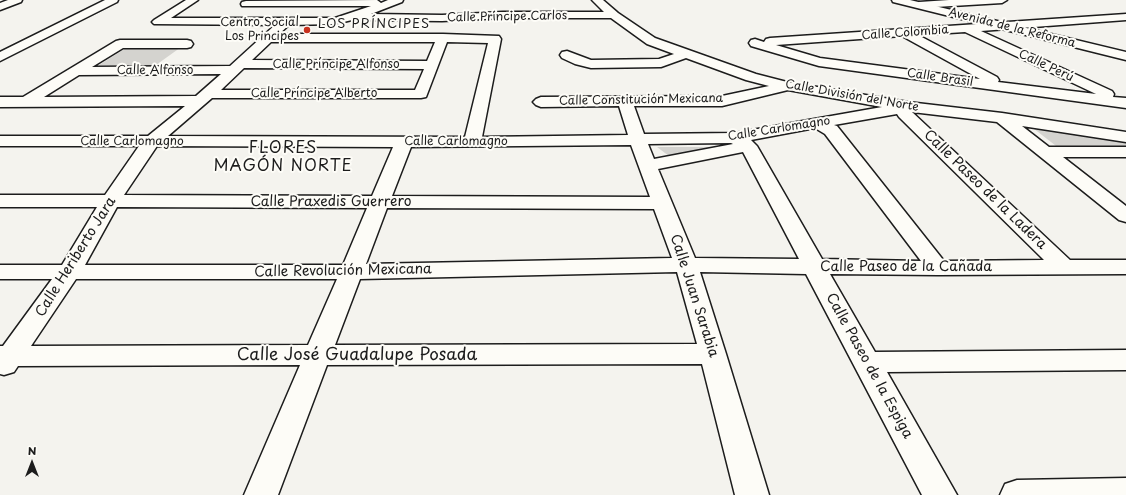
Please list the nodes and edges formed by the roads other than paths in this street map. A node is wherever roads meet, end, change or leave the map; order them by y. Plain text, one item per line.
1 (17, 0) edge
2 (113, 0) edge
3 (193, 0) edge
4 (597, 0) edge
5 (897, 0) edge
6 (1002, 0) edge
7 (248, 2) edge
8 (393, 2) edge
9 (919, 3) edge
10 (933, 4) junction
11 (1, 6) edge
12 (451, 6) dead end
13 (614, 16) junction
14 (483, 17) junction
15 (1126, 17) edge
16 (442, 18) junction
17 (347, 19) junction
18 (218, 22) junction
19 (285, 22) junction
20 (1019, 25) junction
21 (1001, 26) junction
22 (967, 29) junction
23 (905, 33) junction
24 (268, 38) junction
25 (326, 38) junction
26 (444, 38) junction
27 (475, 38) junction
28 (844, 38) junction
29 (755, 43) joint
30 (187, 44) junction
31 (857, 46) dead end
32 (685, 54) junction
33 (1125, 54) edge
34 (567, 55) dead end
35 (871, 55) dead end
36 (0, 57) edge
37 (432, 65) junction
38 (237, 67) junction
39 (76, 71) junction
40 (152, 71) junction
41 (898, 72) junction
42 (787, 86) junction
43 (1005, 86) junction
44 (203, 98) junction
45 (625, 101) junction
46 (0, 102) edge
47 (541, 102) dead end
48 (24, 103) junction
49 (1126, 103) edge
50 (928, 109) joint
51 (907, 110) junction
52 (1002, 118) junction
53 (824, 126) junction
54 (1126, 137) edge
55 (638, 140) junction
56 (0, 141) edge
57 (151, 142) junction
58 (404, 142) junction
59 (472, 142) junction
60 (742, 142) junction
61 (1044, 152) junction
62 (1126, 152) edge
63 (648, 166) junction
64 (1106, 200) junction
65 (1126, 200) edge
66 (0, 201) edge
67 (110, 202) junction
68 (380, 202) junction
69 (662, 203) junction
70 (1126, 216) edge
71 (686, 265) junction
72 (814, 266) junction
73 (1064, 267) junction
74 (1126, 267) edge
75 (938, 268) junction
76 (0, 272) edge
77 (351, 272) junction
78 (70, 273) junction
79 (713, 354) junction
80 (318, 355) junction
81 (1126, 360) edge
82 (4, 361) edge
83 (867, 362) junction
84 (1126, 493) edge
85 (261, 495) edge
86 (752, 495) edge
87 (940, 495) edge
88 (1017, 495) edge

1 - 11 street
2 - 36 street
3 - 18 street, Calle Príncipe Carlos
4 - 13 street, Calle División del Norte
5 - 9 street, Avenida de la Reforma
6 - 10 street
7 - 8 street
7 - 18 street
8 - 17 street
9 - 10 street, Avenida de la Reforma
9 - 21 street, Avenida de la Reforma
10 - 20 street, Avenida de la Reforma
12 - 16 street
13 - 14 street, Calle Príncipe Carlos
13 - 32 street, Calle División del Norte
14 - 16 street, Calle Príncipe Carlos
14 - 27 street
15 - 20 street, Calle Colombia
16 - 17 street, Calle Príncipe Carlos
17 - 19 street, Calle Príncipe Carlos
17 - 25 street
18 - 19 street, Calle Príncipe Carlos
18 - 30 street
19 - 24 street, Calle Heriberto Jara
20 - 21 street, Calle Colombia
20 - 33 street, Avenida de la Reforma
21 - 22 street, Calle Colombia
21 - 33 street, Avenida de la Reforma
22 - 23 street, Calle Colombia
22 - 49 street, Calle Perú
23 - 28 street, Calle Colombia
23 - 43 street
24 - 25 street
24 - 38 street, Calle Heriberto Jara
25 - 26 street
26 - 27 street
26 - 37 street
27 - 59 street
28 - 29 street, Calle Colombia
28 - 31 street
29 - 41 street, Calle Brasil
30 - 39 street
30 - 40 street
32 - 34 street
32 - 42 street, Calle División del Norte
35 - 41 street
37 - 38 street, Calle Príncipe Alfonso
37 - 44 street, Calle Príncipe Alberto
38 - 40 street, Calle Alfonso
38 - 44 street, Calle Heriberto Jara
39 - 40 street, Calle Alfonso
39 - 48 street
41 - 43 street, Calle Brasil
42 - 45 street, Calle Constitución Mexicana
42 - 51 street, Calle División del Norte
43 - 49 street, Calle Brasil
44 - 48 street, Calle Príncipe Alberto
44 - 57 street, Calle Heriberto Jara
45 - 47 street, Calle Constitución Mexicana
45 - 55 street, Calle Juan Sarabia
46 - 48 street, Calle Príncipe Alberto
50 - 51 street, Calle Carlomagno
50 - 52 street, Calle División del Norte
51 - 53 street, Calle Carlomagno
51 - 73 street, Calle Paseo de la Ladera
52 - 54 street, Calle División del Norte
52 - 61 street
53 - 60 street, Calle Carlomagno
53 - 75 street
55 - 59 street, Calle Carlomagno
55 - 60 street, Calle Carlomagno
55 - 63 street, Calle Juan Sarabia
56 - 57 street, Calle Carlomagno
57 - 58 street, Calle Carlomagno
57 - 67 street, Calle Heriberto Jara
58 - 59 street, Calle Carlomagno
58 - 68 street
60 - 63 street, Calle Carlomagno
60 - 72 street, Calle Paseo de la Espiga
61 - 62 street
61 - 64 street
63 - 69 street, Calle Juan Sarabia
64 - 65 street
64 - 70 street
66 - 67 street, Calle Praxedis Guerrero
67 - 68 street, Calle Praxedis Guerrero
67 - 78 street, Calle Heriberto Jara
68 - 69 street, Calle Praxedis Guerrero
68 - 77 street
69 - 71 street, Calle Juan Sarabia
71 - 72 street, Calle Paseo de la Cañada
71 - 77 street, Calle Revolución Mexicana
71 - 79 street, Calle Juan Sarabia
72 - 75 street, Calle Paseo de la Cañada
72 - 83 street, Calle Paseo de la Espiga
73 - 74 street, Calle Paseo de la Cañada
73 - 75 street, Calle Paseo de la Cañada
76 - 78 street, Calle Revolución Mexicana
77 - 78 street, Calle Revolución Mexicana
77 - 80 street
78 - 82 street, Calle Heriberto Jara
79 - 80 street, Calle José Guadalupe Posada
79 - 86 street, Calle Juan Sarabia
80 - 82 street, Calle José Guadalupe Posada
80 - 85 street
81 - 83 street
83 - 87 street, Calle Paseo de la Espiga
84 - 88 street

